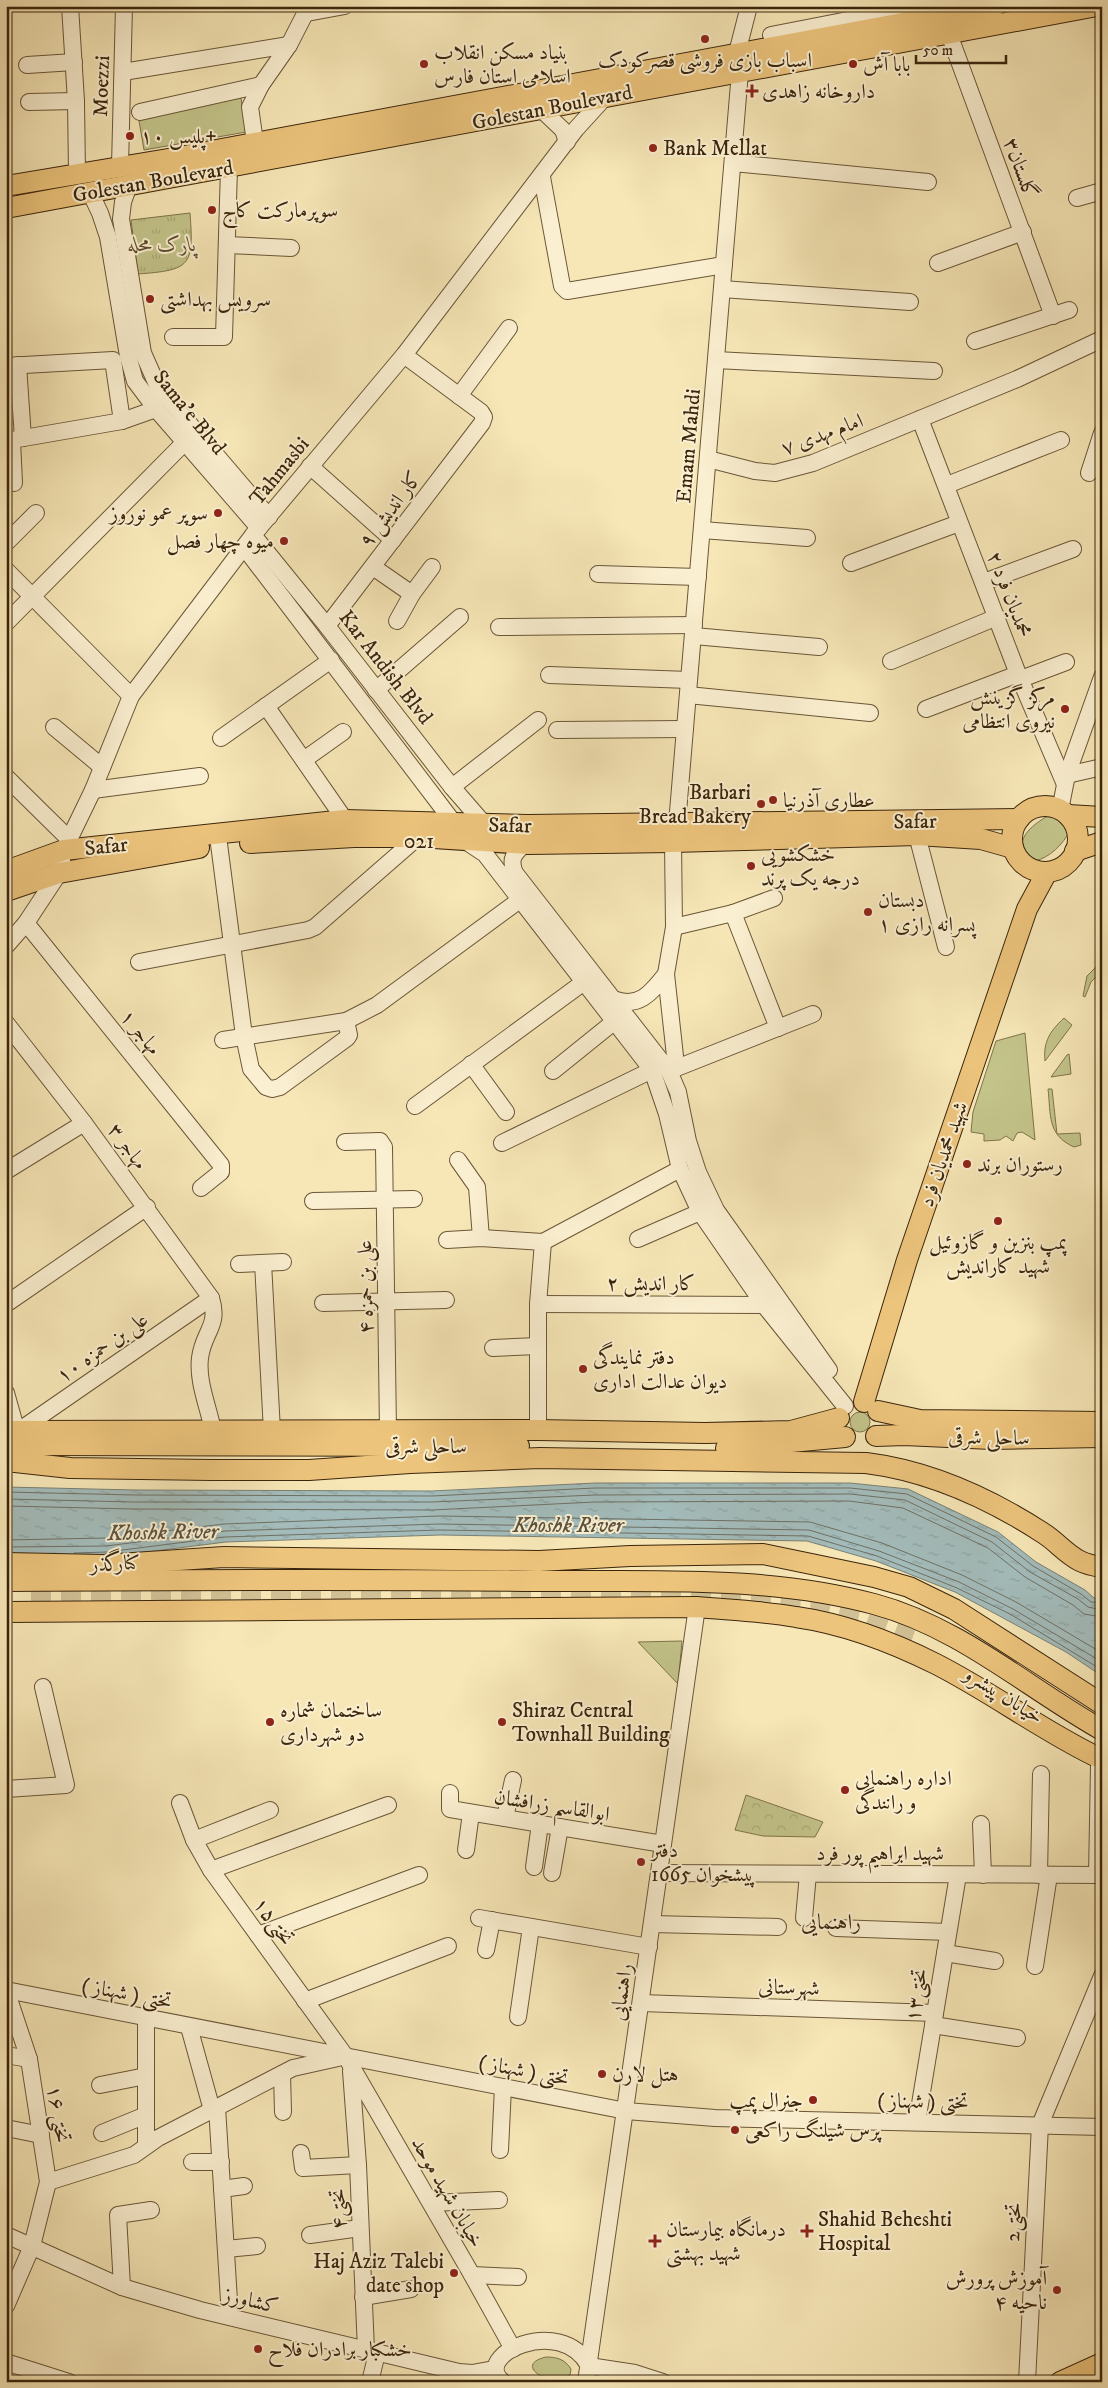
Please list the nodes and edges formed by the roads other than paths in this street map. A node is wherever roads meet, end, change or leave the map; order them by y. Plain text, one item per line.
1 (70, 6) edge
2 (124, 6) edge
3 (345, 6) edge
4 (749, 6) edge
5 (920, 6) edge
6 (995, 6) edge
7 (1097, 6) edge
8 (308, 10) edge
9 (837, 13) edge
10 (949, 34) junction
11 (771, 35) dead end
12 (877, 37) junction
13 (289, 44) junction
14 (74, 62) junction
15 (738, 62) junction
16 (27, 65) dead end
17 (123, 72) junction
18 (261, 85) junction
19 (606, 96) junction
20 (76, 101) junction
21 (29, 102) dead end
22 (541, 109) junction
23 (140, 112) dead end
24 (255, 142) junction
25 (567, 142) junction
26 (203, 151) junction
27 (733, 163) junction
28 (120, 166) junction
29 (229, 168) junction
30 (208, 171) junction
31 (76, 174) junction
32 (542, 177) junction
33 (928, 182) dead end
34 (129, 185) junction
35 (6, 186) edge
36 (1102, 191) edge
37 (90, 192) junction
38 (1077, 198) dead end
39 (6, 208) edge
40 (1023, 232) junction
41 (116, 236) junction
42 (227, 245) junction
43 (291, 248) dead end
44 (938, 263) dead end
45 (724, 265) junction
46 (722, 289) junction
47 (910, 302) dead end
48 (1069, 310) dead end
49 (1053, 316) junction
50 (509, 328) dead end
51 (173, 337) dead end
52 (1102, 340) edge
53 (975, 341) dead end
54 (404, 355) junction
55 (716, 360) junction
56 (12, 365) edge
57 (934, 371) dead end
58 (459, 396) junction
59 (156, 408) junction
60 (920, 419) junction
61 (122, 421) junction
62 (1102, 433) edge
63 (23, 438) junction
64 (1061, 440) dead end
65 (186, 442) junction
66 (708, 459) junction
67 (310, 466) junction
68 (1089, 473) dead end
69 (14, 483) dead end
70 (946, 485) junction
71 (36, 513) dead end
72 (959, 523) junction
73 (702, 530) junction
74 (256, 532) junction
75 (807, 538) dead end
76 (393, 540) junction
77 (6, 543) edge
78 (1073, 549) dead end
79 (851, 563) dead end
80 (372, 567) junction
81 (432, 568) dead end
82 (6, 570) edge
83 (598, 574) dead end
84 (698, 576) junction
85 (984, 582) junction
86 (412, 594) junction
87 (33, 598) junction
88 (460, 617) dead end
89 (997, 617) junction
90 (397, 621) dead end
91 (6, 623) edge
92 (327, 626) junction
93 (499, 627) dead end
94 (694, 631) junction
95 (819, 647) dead end
96 (331, 660) junction
97 (891, 660) dead end
98 (1066, 662) dead end
99 (549, 676) dead end
100 (1020, 676) junction
101 (1102, 677) edge
102 (689, 688) junction
103 (376, 690) junction
104 (131, 696) junction
105 (266, 706) junction
106 (926, 709) dead end
107 (870, 713) dead end
108 (538, 720) dead end
109 (54, 727) dead end
110 (685, 729) junction
111 (557, 730) dead end
112 (343, 732) dead end
113 (221, 738) dead end
114 (305, 759) junction
115 (102, 767) junction
116 (1102, 767) edge
117 (200, 776) dead end
118 (6, 777) edge
119 (1065, 779) junction
120 (452, 788) junction
121 (93, 790) junction
122 (1064, 812) junction
123 (1102, 817) edge
124 (1019, 819) junction
125 (345, 820) junction
126 (454, 823) junction
127 (485, 825) junction
128 (675, 833) junction
129 (917, 835) junction
130 (418, 838) junction
131 (468, 842) junction
132 (1102, 842) edge
133 (219, 844) junction
134 (524, 844) junction
135 (67, 845) junction
136 (1013, 848) junction
137 (1075, 851) junction
138 (1026, 866) junction
139 (6, 871) edge
140 (1047, 872) junction
141 (59, 873) junction
142 (6, 891) edge
143 (774, 898) dead end
144 (521, 899) junction
145 (1027, 909) junction
146 (733, 913) junction
147 (26, 923) junction
148 (674, 928) junction
149 (231, 945) junction
150 (6, 946) edge
151 (946, 947) dead end
152 (139, 962) dead end
153 (666, 974) junction
154 (584, 982) junction
155 (614, 1000) junction
156 (813, 1014) dead end
157 (346, 1021) junction
158 (615, 1021) junction
159 (6, 1023) edge
160 (778, 1028) junction
161 (244, 1036) junction
162 (223, 1040) dead end
163 (471, 1064) junction
164 (652, 1070) junction
165 (553, 1071) dead end
166 (669, 1071) junction
167 (415, 1106) dead end
168 (506, 1112) dead end
169 (84, 1123) junction
170 (345, 1142) dead end
171 (502, 1143) dead end
172 (458, 1160) dead end
173 (680, 1168) junction
174 (6, 1171) edge
175 (201, 1188) dead end
176 (414, 1199) dead end
177 (385, 1200) junction
178 (313, 1201) dead end
179 (147, 1207) junction
180 (700, 1212) junction
181 (481, 1238) junction
182 (638, 1239) dead end
183 (447, 1240) dead end
184 (543, 1242) junction
185 (283, 1262) dead end
186 (263, 1263) junction
187 (239, 1264) dead end
188 (211, 1298) junction
189 (446, 1300) dead end
190 (386, 1301) junction
191 (323, 1303) dead end
192 (6, 1304) edge
193 (538, 1304) junction
194 (764, 1305) junction
195 (538, 1346) junction
196 (493, 1348) dead end
197 (6, 1393) edge
198 (854, 1412) junction
199 (1102, 1422) edge
200 (538, 1430) junction
201 (213, 1431) junction
202 (272, 1431) junction
203 (388, 1431) junction
204 (876, 1436) junction
205 (1102, 1437) edge
206 (10, 1446) edge
207 (224, 1557) junction
208 (6, 1563) edge
209 (1102, 1568) edge
210 (57, 1580) junction
211 (510, 1580) junction
212 (6, 1581) edge
213 (6, 1594) edge
214 (6, 1604) edge
215 (37, 1604) junction
216 (697, 1607) junction
217 (882, 1607) junction
218 (6, 1612) edge
219 (68, 1613) junction
220 (902, 1614) junction
221 (870, 1636) junction
222 (904, 1639) junction
223 (43, 1688) dead end
224 (1102, 1704) edge
225 (1102, 1730) edge
226 (1102, 1740) edge
227 (1101, 1758) edge
228 (1040, 1774) dead end
229 (513, 1780) dead end
230 (6, 1789) edge
231 (450, 1793) dead end
232 (180, 1803) dead end
233 (388, 1805) dead end
234 (270, 1810) dead end
235 (471, 1813) junction
236 (505, 1818) junction
237 (540, 1824) junction
238 (981, 1824) dead end
239 (560, 1828) junction
240 (194, 1840) junction
241 (663, 1844) junction
242 (466, 1850) dead end
243 (534, 1867) dead end
244 (211, 1870) junction
245 (552, 1873) dead end
246 (659, 1873) junction
247 (808, 1874) junction
248 (958, 1874) junction
249 (419, 1875) dead end
250 (983, 1875) junction
251 (1044, 1875) junction
252 (1099, 1875) edge
253 (804, 1918) dead end
254 (652, 1924) junction
255 (531, 1927) junction
256 (778, 1927) dead end
257 (836, 1928) dead end
258 (948, 1932) junction
259 (258, 1935) junction
260 (448, 1946) dead end
261 (649, 1948) junction
262 (486, 1950) dead end
263 (945, 1953) junction
264 (995, 1961) dead end
265 (1035, 1966) dead end
266 (1102, 1976) edge
267 (6, 1990) edge
268 (305, 2001) junction
269 (641, 2003) junction
270 (518, 2017) dead end
271 (146, 2018) junction
272 (934, 2019) junction
273 (189, 2027) junction
274 (1017, 2038) dead end
275 (6, 2055) edge
276 (29, 2059) junction
277 (348, 2062) junction
278 (282, 2074) junction
279 (146, 2076) junction
280 (100, 2086) dead end
281 (503, 2088) junction
282 (215, 2109) junction
283 (626, 2111) junction
284 (283, 2112) dead end
285 (146, 2115) junction
286 (917, 2122) junction
287 (1040, 2124) junction
288 (1102, 2127) edge
289 (6, 2128) edge
290 (102, 2133) dead end
291 (41, 2135) junction
292 (146, 2146) junction
293 (500, 2150) dead end
294 (301, 2153) dead end
295 (192, 2162) dead end
296 (220, 2162) junction
297 (358, 2165) junction
298 (48, 2182) junction
299 (244, 2186) dead end
300 (222, 2189) junction
301 (499, 2200) dead end
302 (431, 2203) junction
303 (151, 2210) dead end
304 (360, 2228) junction
305 (6, 2235) edge
306 (310, 2235) dead end
307 (32, 2246) junction
308 (257, 2246) dead end
309 (226, 2249) junction
310 (472, 2275) junction
311 (518, 2277) dead end
312 (122, 2287) junction
313 (411, 2290) dead end
314 (363, 2297) junction
315 (6, 2306) edge
316 (230, 2317) junction
317 (513, 2349) junction
318 (371, 2351) junction
319 (6, 2362) edge
320 (1102, 2363) edge
321 (587, 2374) edge
322 (499, 2375) edge
323 (69, 2382) edge
324 (370, 2382) edge
325 (579, 2382) edge
326 (663, 2382) edge
327 (1026, 2382) edge
328 (1060, 2382) edge

1 - 14 street
2 - 17 street, Moezzi
3 - 8 street
4 - 15 street, Emam Mahdi
5 - 9 street
6 - 12 main road, Golestan Boulevard
7 - 10 main road, Golestan Boulevard
8 - 13 street
9 - 11 street
10 - 12 main road, Golestan Boulevard
10 - 40 street, گلستان۳
12 - 15 main road, Golestan Boulevard
13 - 17 street
13 - 18 street
14 - 16 street
14 - 20 street
15 - 19 main road, Golestan Boulevard
15 - 24 main road, Golestan Boulevard
15 - 27 street, Emam Mahdi
17 - 28 street, Moezzi
18 - 23 street
18 - 24 street
19 - 22 main road, Golestan Boulevard
19 - 25 street, Tahmasbi
20 - 21 street
20 - 31 street
22 - 25 street
22 - 29 main road, Golestan Boulevard
24 - 26 main road, Golestan Boulevard
25 - 32 street, Tahmasbi
26 - 28 main road, Golestan Boulevard
26 - 30 main road
27 - 33 street
27 - 45 street, Emam Mahdi
28 - 31 main road, Golestan Boulevard
29 - 30 main road, Golestan Boulevard
29 - 42 street
30 - 34 main road, Golestan Boulevard
31 - 35 main road, Golestan Boulevard
32 - 45 street
32 - 54 street, Tahmasbi
34 - 37 main road, Golestan Boulevard
34 - 41 street, Sama'e Blvd
36 - 38 street
37 - 39 main road, Golestan Boulevard
37 - 41 street, Sama'e Blvd
40 - 44 street
40 - 49 street, گلستان۳
41 - 59 street, Sama'e Blvd
41 - 74 street, Sama'e Blvd
42 - 43 street
42 - 51 street
45 - 46 street, Emam Mahdi
46 - 47 street
46 - 55 street, Emam Mahdi
48 - 49 street
49 - 53 street
50 - 58 street
52 - 60 street, ۷ امام مهدی
54 - 58 street
54 - 67 street, Tahmasbi
55 - 57 street
55 - 66 street, Emam Mahdi
56 - 61 street
56 - 63 street
58 - 76 street, ۹ کار اندیش
59 - 61 street
59 - 65 street, Sama'e Blvd
60 - 66 street, ۷ امام مهدی
60 - 70 street, ۲ محمدیان فرد
61 - 63 street
62 - 68 street
63 - 69 street
64 - 70 street
65 - 74 street, Sama'e Blvd
65 - 87 street
66 - 73 street, Emam Mahdi
67 - 74 street, Tahmasbi
67 - 76 street
70 - 72 street, ۲ محمدیان فرد
71 - 77 street
72 - 79 street
72 - 85 street, ۲ محمدیان فرد
73 - 75 street
73 - 84 street, Emam Mahdi
74 - 92 street, Kar Andish Blvd
74 - 96 street, Kar Andish Blvd
74 - 104 street, Tahmasbi
76 - 80 street, ۹ کار اندیش
78 - 85 street
80 - 86 street
80 - 92 street, ۹ کار اندیش
81 - 86 street
82 - 87 street
83 - 84 street
84 - 94 street, Emam Mahdi
85 - 89 street, ۲ محمدیان فرد
86 - 90 street
87 - 91 street
87 - 104 street
88 - 103 street
89 - 97 street
89 - 100 street, ۲ محمدیان فرد
92 - 103 street, Kar Andish Blvd
93 - 94 street
94 - 95 street
94 - 102 street, Emam Mahdi
96 - 105 street
96 - 126 street, Kar Andish Blvd
98 - 100 street
99 - 102 street
100 - 106 street
100 - 119 street, ۲ محمدیان فرد
101 - 119 street
102 - 107 street
102 - 110 street, Emam Mahdi
103 - 120 street, Kar Andish Blvd
104 - 115 street, Tahmasbi
105 - 113 street
105 - 114 street
108 - 120 street
109 - 115 street
110 - 111 street
110 - 128 street, Emam Mahdi
112 - 114 street
114 - 125 street
115 - 121 street, Tahmasbi
116 - 119 street
117 - 121 street
118 - 135 street
119 - 122 street
120 - 127 street, Kar Andish Blvd
121 - 135 street, Tahmasbi
122 - 123 main road
122 - 124 main road
122 - 137 main road
124 - 128 main road, Safar
124 - 136 main road
125 - 126 main road, Safar
125 - 135 main road, Safar
126 - 127 main road, Safar
127 - 128 main road, Safar
128 - 129 main road, Safar
128 - 134 main road, Safar
128 - 148 street, Emam Mahdi
129 - 136 main road, Safar
129 - 151 street
130 - 131 main road, Safar
130 - 133 main road, Safar
130 - 149 street
131 - 134 main road, Safar
131 - 144 street
132 - 137 main road
133 - 141 main road, Safar
133 - 149 street
134 - 155 street
135 - 139 main road, Safar
135 - 141 street, Tahmasbi
136 - 138 main road
137 - 140 main road
138 - 140 main road
138 - 145 main road
140 - 145 main road
141 - 142 main road, Safar
141 - 147 street
143 - 146 street
144 - 154 street
144 - 157 street
145 - 198 main road, شهید محمدیان فرد
146 - 148 street
146 - 160 street
147 - 150 street
147 - 175 street, ۱ مهاجر
148 - 153 street, Emam Mahdi
149 - 152 street
149 - 161 street
153 - 155 street
153 - 166 street, Emam Mahdi
154 - 158 street
154 - 163 street
155 - 166 street
156 - 160 street
157 - 161 street
157 - 161 street
158 - 164 street
158 - 165 street
159 - 169 street, ۳ مهاجر
160 - 166 street
161 - 162 street
163 - 167 street
163 - 168 street
164 - 171 street
164 - 173 street
166 - 198 street
169 - 174 street
169 - 179 street, ۳ مهاجر
170 - 177 street, ۴ علی بن حمزه
172 - 181 street
173 - 180 street
173 - 184 street
176 - 177 street
177 - 178 street
177 - 190 street, ۴ علی بن حمزه
179 - 188 street, ۳ مهاجر
179 - 192 street
180 - 182 street
180 - 194 street
181 - 183 street
181 - 184 street
184 - 193 street
185 - 186 street
186 - 187 street
186 - 202 street
188 - 201 street
188 - 206 street, ۱۰ علی بن حمزه
189 - 190 street
190 - 191 street
190 - 203 street, ۴ علی بن حمزه
193 - 194 street, ۲ کار اندیش
193 - 195 street
194 - 198 street
195 - 196 street
195 - 200 street
197 - 206 street
198 - 199 main road, ساحلی شرقی
198 - 200 main road, ساحلی شرقی
198 - 204 main road, شهید محمدیان فرد
198 - 204 main road, ساحلی شرقی
198 - 206 main road, ساحلی شرقی
200 - 203 main road, ساحلی شرقی
201 - 202 main road, ساحلی شرقی
201 - 206 main road, ساحلی شرقی
202 - 203 main road, ساحلی شرقی
204 - 205 main road, ساحلی شرقی
206 - 209 main road
207 - 208 main road, کنارگذر
207 - 211 main road
207 - 224 main road
210 - 211 main road
210 - 212 main road
210 - 215 main road
210 - 219 main road
211 - 217 main road
213 - 215 main road
214 - 215 main road
215 - 218 main road
215 - 219 main road
216 - 219 main road
216 - 221 main road
216 - 241 street, راهنمایی
217 - 220 main road
217 - 221 main road
220 - 222 main road
220 - 225 main road
221 - 222 main road
222 - 226 main road, خیابان پیشرو
222 - 227 main road, خیابان پیشرو
223 - 230 street
227 - 252 street
228 - 251 street
229 - 236 street
231 - 235 street, ابوالقاسم زرافشان
232 - 240 street, تختی۱۵
233 - 244 street
234 - 240 street
235 - 236 street, ابوالقاسم زرافشان
235 - 242 street
236 - 237 street, ابوالقاسم زرافشان
237 - 239 street, ابوالقاسم زرافشان
237 - 243 street
238 - 250 street
239 - 241 street, ابوالقاسم زرافشان
239 - 245 street
240 - 244 street, تختی۱۵
241 - 246 street, راهنمایی
244 - 259 street, تختی۱۵
246 - 247 street, شهید ابراهیم پور فرد
246 - 254 street, راهنمایی
247 - 248 street, شهید ابراهیم پور فرد
247 - 253 street
248 - 250 street, شهید ابراهیم پور فرد
248 - 258 street, تختی۱۳
249 - 259 street
250 - 251 street, شهید ابراهیم پور فرد
251 - 252 street, شهید ابراهیم پور فرد
251 - 265 street
254 - 256 street
254 - 261 street, راهنمایی
255 - 261 street
255 - 262 street
255 - 270 street
257 - 258 street
258 - 263 street, تختی۱۳
259 - 268 street, تختی۱۵
260 - 268 street
261 - 269 street, راهنمایی
263 - 264 street
263 - 272 street, تختی۱۳
266 - 287 street, 2تختی
267 - 271 street, تختی ( شهناز )
267 - 276 street, تختی ۱۶
268 - 277 street, تختی۱۵
269 - 272 street, شهرستانی
269 - 283 street, راهنمایی
271 - 273 street, تختی ( شهناز )
271 - 279 street
272 - 274 street, شهرستانی
272 - 286 street, تختی۱۳
273 - 277 street, تختی ( شهناز )
273 - 282 street
275 - 276 street
276 - 291 street, تختی ۱۶
277 - 278 street
277 - 281 street, تختی ( شهناز )
277 - 297 street, تختی۴
277 - 302 street, خیابان شهید موحد
278 - 282 street
278 - 284 street
279 - 280 street
279 - 285 street
281 - 283 street, تختی ( شهناز )
281 - 293 street
282 - 292 street
282 - 296 street
283 - 286 street, تختی ( شهناز )
283 - 321 street, راهنمایی
285 - 290 street
285 - 292 street
286 - 287 street, تختی ( شهناز )
287 - 288 street, تختی ( شهناز )
287 - 327 street, 2تختی
289 - 291 street
291 - 298 street, تختی ۱۶
292 - 298 street
294 - 297 street
295 - 296 street
296 - 300 street
297 - 304 street, تختی۴
298 - 307 street, تختی ۱۶
299 - 300 street
300 - 309 street
301 - 302 street
302 - 310 street, خیابان شهید موحد
303 - 312 street
304 - 306 street
304 - 314 street, تختی۴
305 - 307 street, کشاورز
307 - 312 street, کشاورز
307 - 315 street, تختی ۱۶
308 - 309 street
309 - 316 street
310 - 311 street
310 - 317 street, خیابان شهید موحد
312 - 316 street, کشاورز
313 - 314 street
314 - 318 street, تختی۴
316 - 318 street, کشاورز
317 - 321 street
317 - 322 street
318 - 322 street, کشاورز
318 - 324 street, تختی۴
319 - 323 street
320 - 328 main road
321 - 325 street
321 - 326 street

